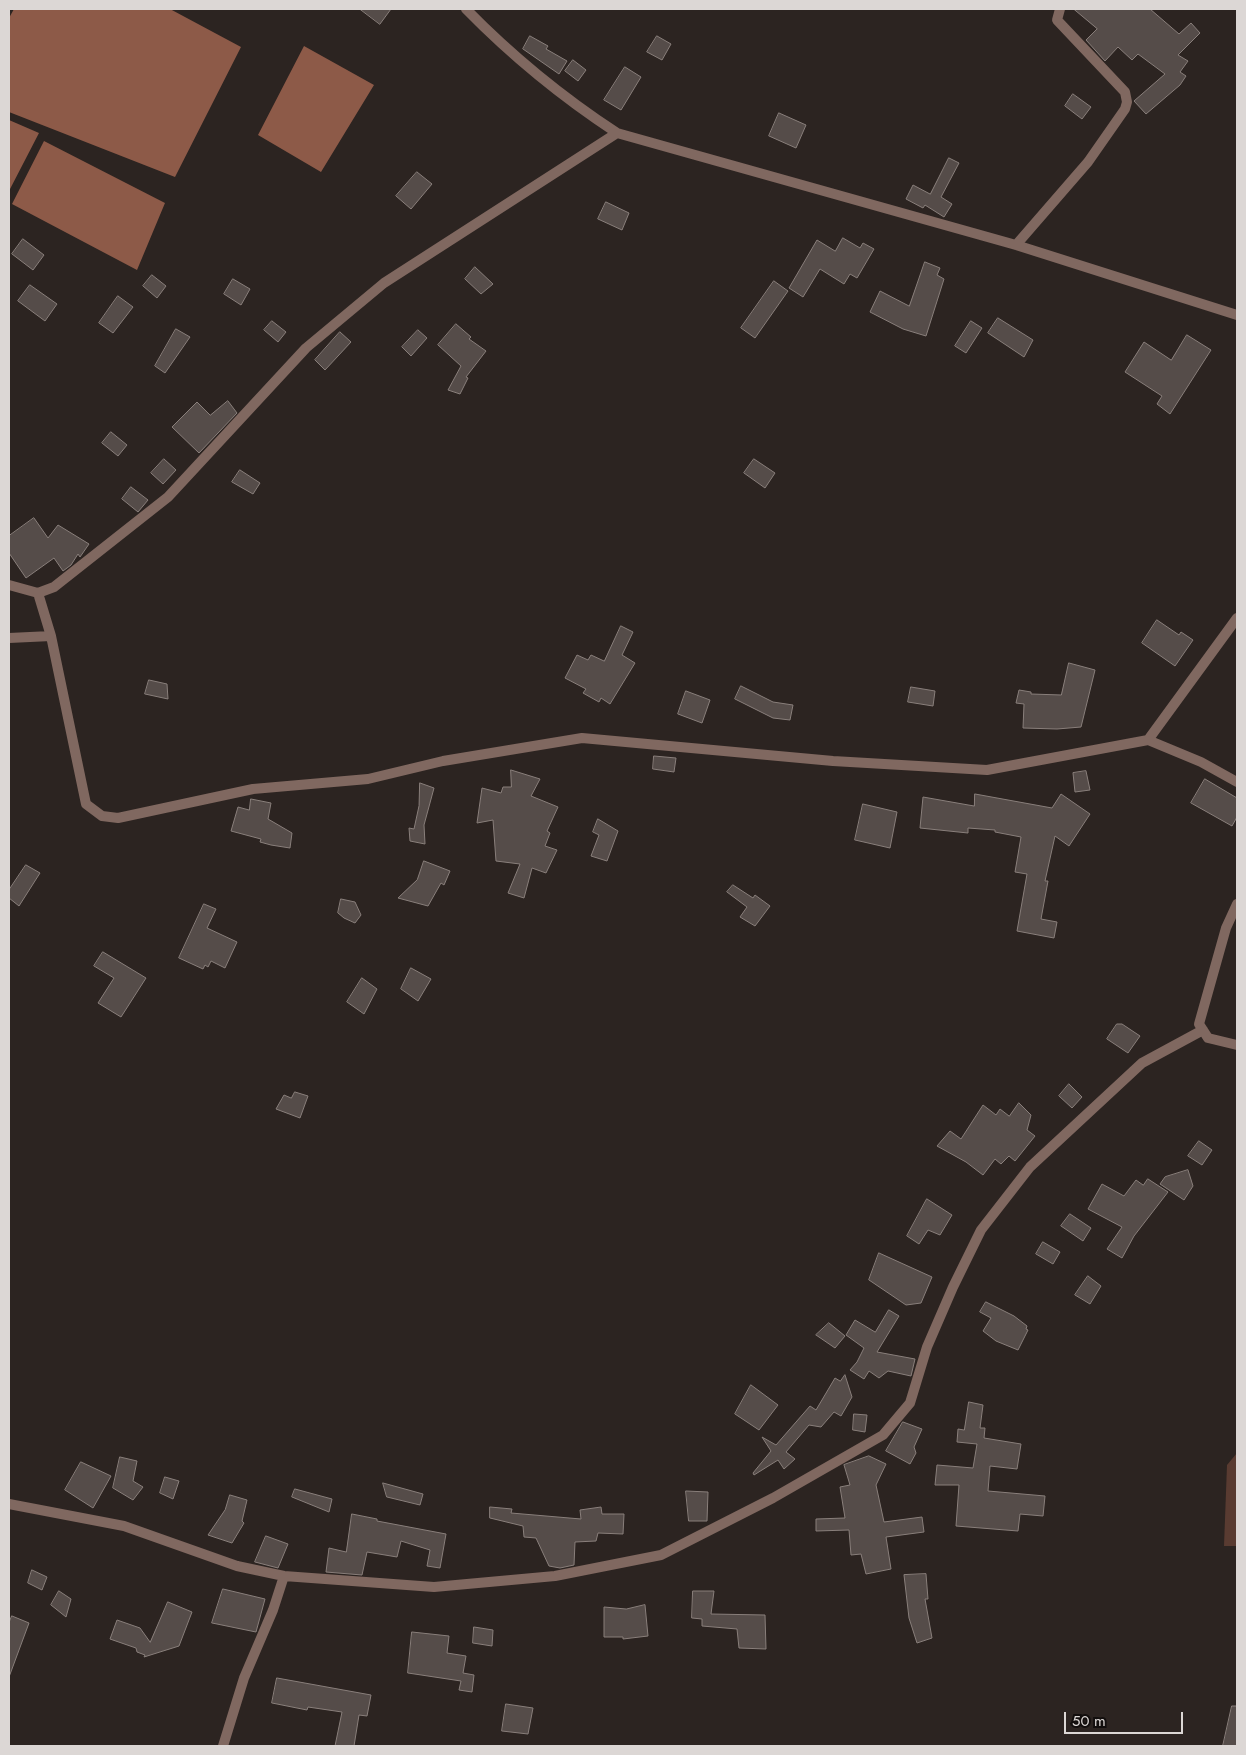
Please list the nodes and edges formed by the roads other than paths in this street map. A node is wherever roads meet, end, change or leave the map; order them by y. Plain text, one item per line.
1 (466, 9) edge
2 (1060, 9) edge
3 (617, 133) junction
4 (1016, 245) junction
5 (1237, 315) edge
6 (9, 585) edge
7 (38, 593) junction
8 (1237, 618) edge
9 (51, 636) junction
10 (9, 638) edge
11 (1148, 740) junction
12 (1237, 782) edge
13 (1237, 904) edge
14 (1203, 1030) junction
15 (1237, 1045) edge
16 (9, 1504) edge
17 (284, 1576) junction
18 (223, 1746) edge

1 - 3 street
2 - 4 street
3 - 4 street
3 - 7 street
4 - 5 street
6 - 7 street
7 - 9 street
8 - 11 street
9 - 10 street
9 - 11 street
11 - 12 street
13 - 14 street
14 - 15 street
14 - 17 street
16 - 17 street
17 - 18 street

